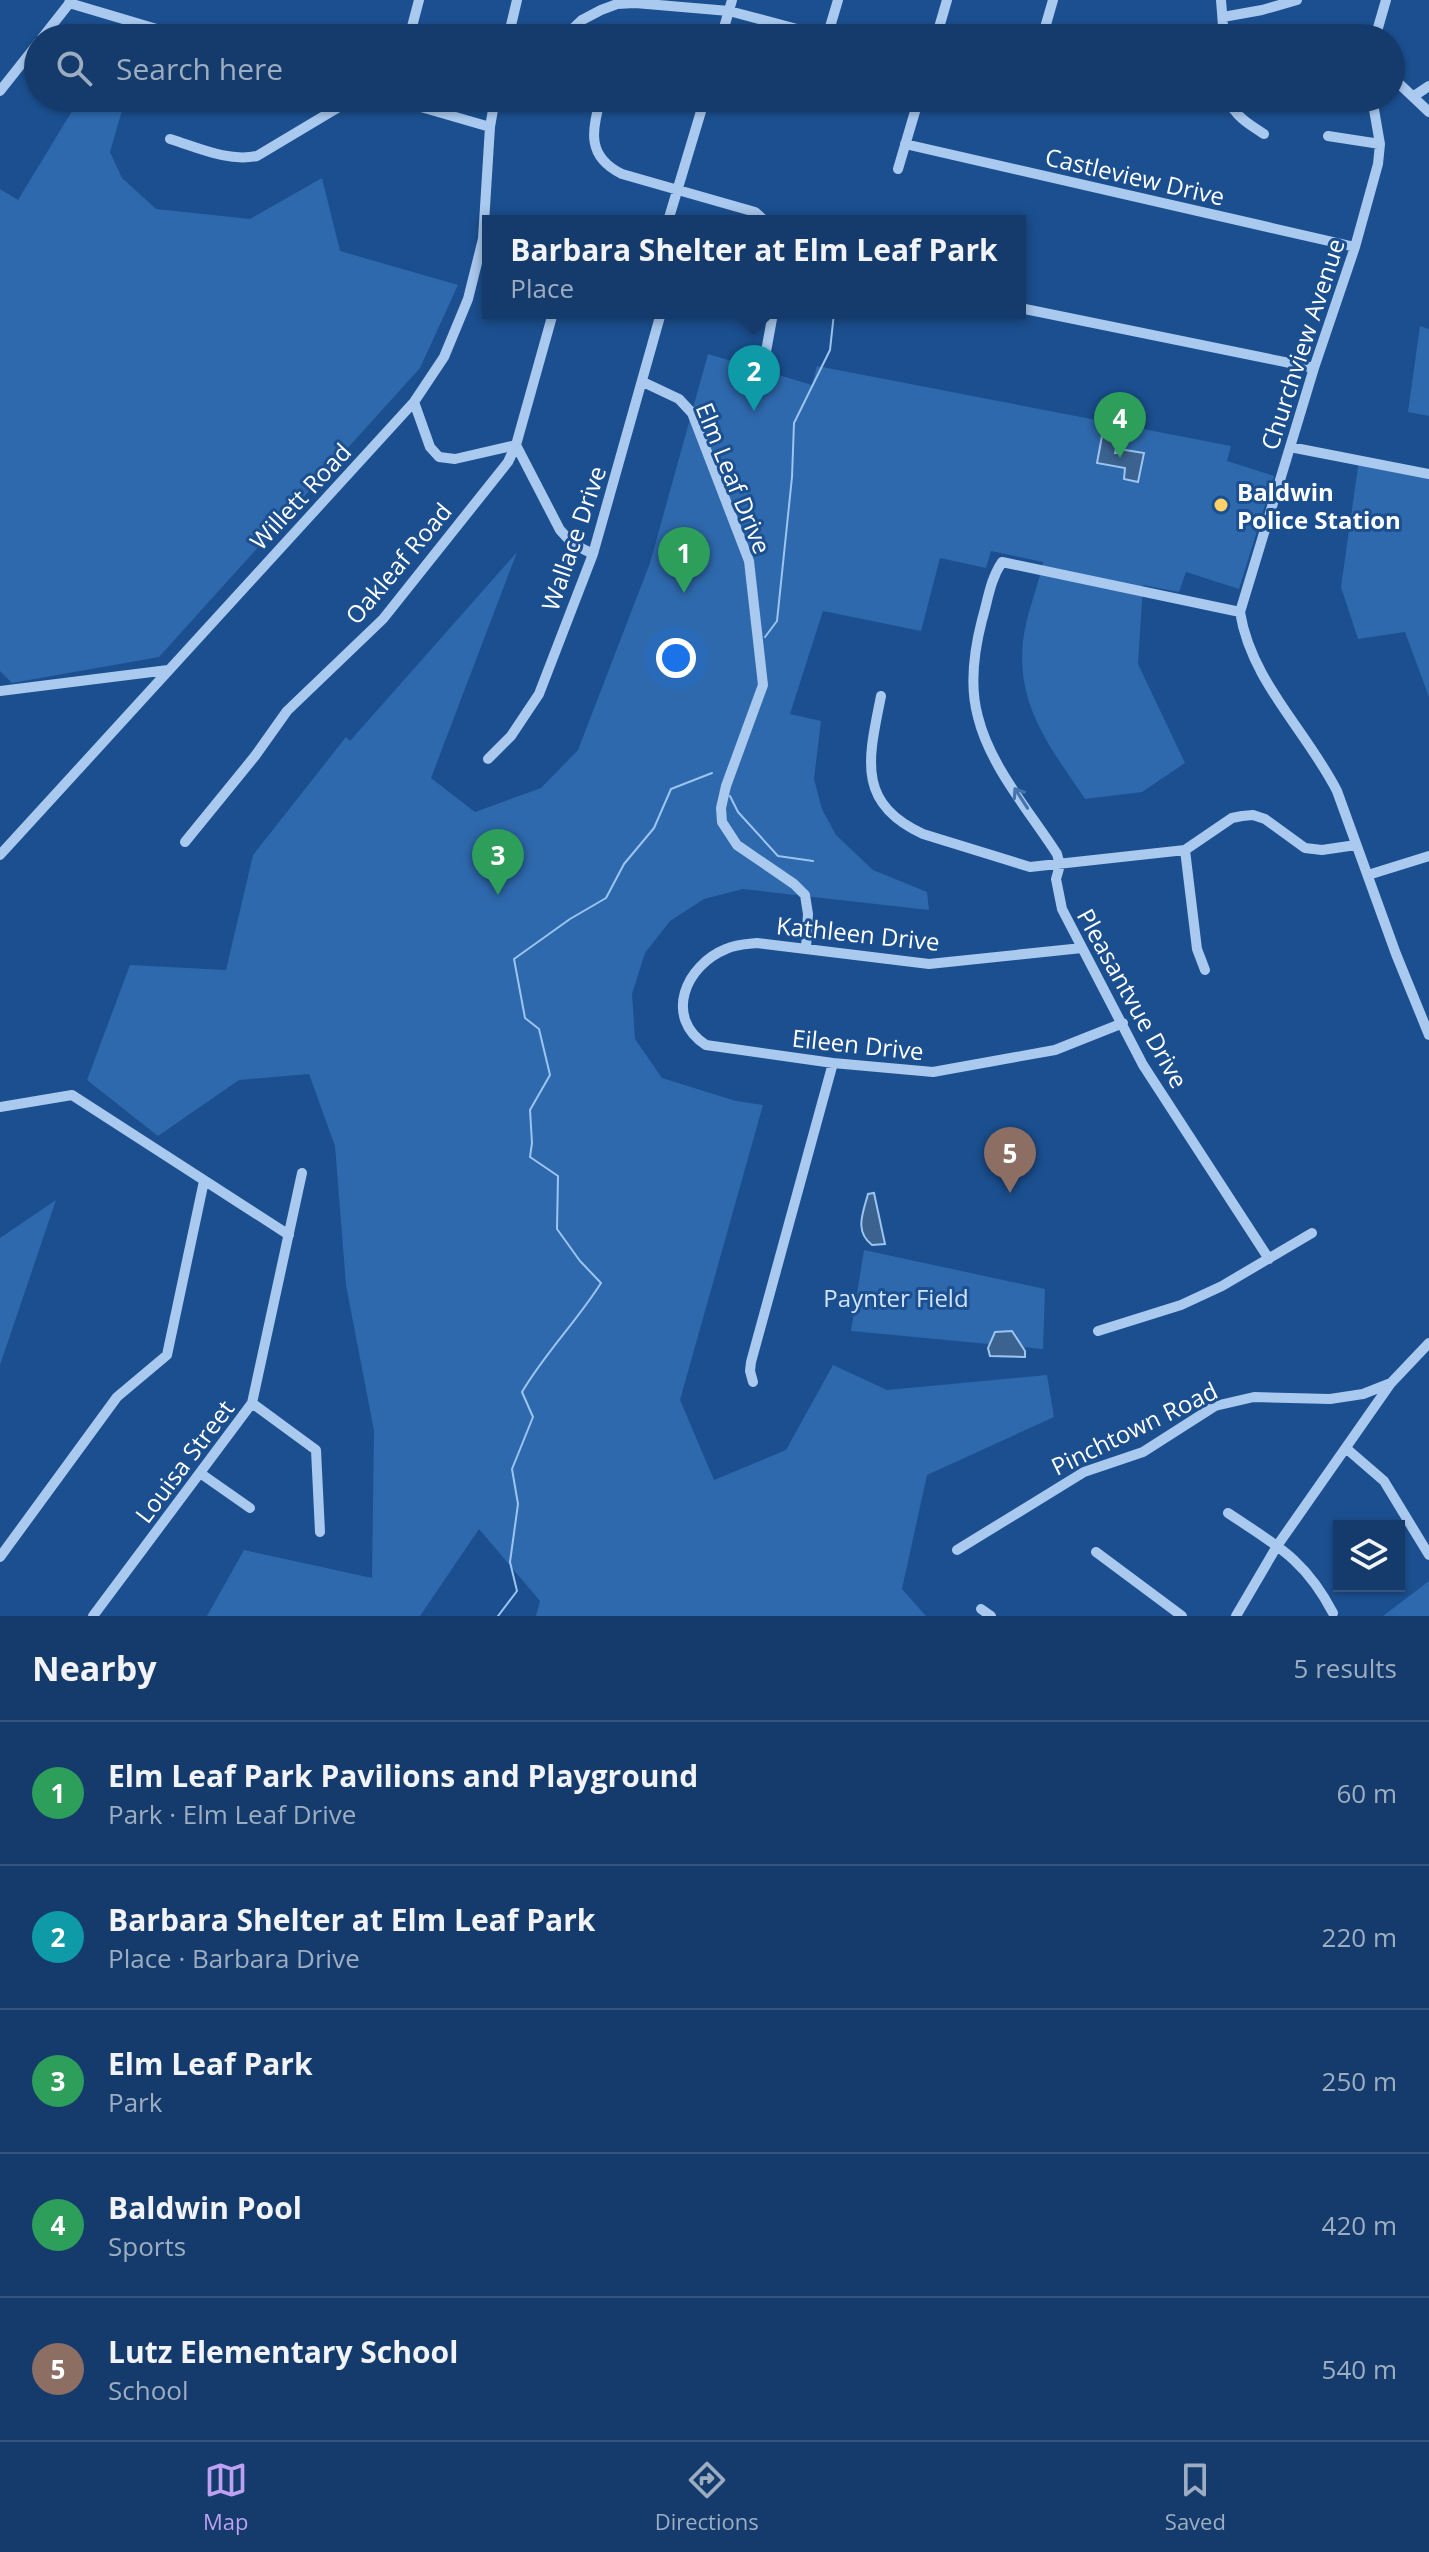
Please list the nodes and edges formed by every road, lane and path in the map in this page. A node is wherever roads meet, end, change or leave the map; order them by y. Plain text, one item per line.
1 (419, 0) edge
2 (517, 0) edge
3 (838, 0) edge
4 (947, 0) edge
5 (1053, 0) edge
6 (1221, 0) edge
7 (1297, 0) edge
8 (1386, 0) edge
9 (70, 2) edge
10 (730, 5) edge
11 (1223, 17) junction
12 (53, 24) edge
13 (142, 24) edge
14 (413, 24) edge
15 (511, 24) edge
16 (578, 24) edge
17 (788, 24) edge
18 (831, 24) edge
19 (940, 24) edge
20 (1046, 24) edge
21 (1223, 24) edge
22 (1379, 24) edge
23 (24, 61) edge
24 (1429, 86) edge
25 (1405, 88) edge
26 (0, 91) edge
27 (1414, 96) junction
28 (331, 112) edge
29 (438, 112) edge
30 (493, 112) edge
31 (597, 112) edge
32 (701, 112) edge
33 (915, 112) edge
34 (1234, 112) edge
35 (1374, 112) edge
36 (1429, 112) edge
37 (490, 127) junction
38 (1264, 134) dead end
39 (1328, 136) dead end
40 (170, 139) dead end
41 (905, 144) junction
42 (1380, 144) junction
43 (898, 169) dead end
44 (677, 191) junction
45 (484, 215) edge
46 (670, 215) edge
47 (758, 215) edge
48 (482, 243) edge
49 (1355, 247) junction
50 (1026, 309) edge
51 (551, 319) edge
52 (659, 319) edge
53 (772, 319) edge
54 (765, 357) dead end
55 (1314, 368) junction
56 (643, 382) junction
57 (414, 402) junction
58 (516, 445) junction
59 (1290, 447) junction
60 (1429, 474) edge
61 (593, 554) junction
62 (1240, 612) junction
63 (168, 670) junction
64 (0, 691) edge
65 (881, 696) dead end
66 (488, 759) dead end
67 (185, 842) dead end
68 (1356, 845) junction
69 (1185, 850) junction
70 (0, 855) edge
71 (1429, 856) edge
72 (1060, 865) junction
73 (1368, 875) junction
74 (806, 948) junction
75 (1082, 948) junction
76 (1205, 970) dead end
77 (1123, 1023) junction
78 (686, 1026) joint
79 (1429, 1035) edge
80 (833, 1063) junction
81 (0, 1107) edge
82 (302, 1173) dead end
83 (204, 1181) junction
84 (1312, 1233) dead end
85 (289, 1235) junction
86 (1269, 1259) junction
87 (1098, 1331) dead end
88 (1429, 1343) edge
89 (753, 1382) dead end
90 (1391, 1383) junction
91 (252, 1403) junction
92 (1347, 1449) junction
93 (200, 1473) junction
94 (250, 1508) dead end
95 (1228, 1513) dead end
96 (320, 1532) dead end
97 (1277, 1546) junction
98 (957, 1550) dead end
99 (1096, 1552) dead end
100 (1429, 1555) edge
101 (0, 1557) edge
102 (1333, 1613) dead end
103 (93, 1616) edge
104 (1182, 1616) edge
105 (1236, 1616) edge

1 - 14 street
2 - 15 street
3 - 18 street
4 - 19 street
5 - 20 street
6 - 11 street
7 - 11 street
8 - 22 street
9 - 12 street
9 - 13 street
10 - 16 street
10 - 17 street
11 - 21 street
23 - 26 street
24 - 27 street
25 - 27 street
27 - 36 street
28 - 40 street
29 - 37 street
30 - 37 street, Willett Road
31 - 44 street
32 - 44 street
33 - 41 street
34 - 38 street
35 - 42 street, Churchview Avenue
37 - 45 street, Willett Road
39 - 42 street
41 - 43 street
41 - 49 street, Castleview Drive
42 - 49 street, Churchview Avenue
44 - 46 street
44 - 47 street
48 - 57 street, Willett Road
49 - 55 street, Churchview Avenue
50 - 55 street
51 - 58 street, Oakleaf Road
52 - 56 street, Wallace Drive
53 - 54 street
55 - 59 street, Churchview Avenue
56 - 61 street, Wallace Drive
56 - 74 street, Elm Leaf Drive
57 - 58 street
57 - 63 street, Willett Road
58 - 61 street
58 - 67 street, Oakleaf Road
59 - 60 street
59 - 62 street, Churchview Avenue
61 - 66 street, Wallace Drive
62 - 68 street
72 -> 62 street, Pleasantvue Drive
63 - 64 street
63 - 70 street, Willett Road
65 - 72 street
68 - 69 street
68 - 73 street
69 - 72 street
69 - 76 street
71 - 73 street
72 - 75 street, Pleasantvue Drive
73 - 79 street
74 - 75 street, Kathleen Drive
74 - 78 street, Kathleen Drive
75 - 77 street, Pleasantvue Drive
77 - 80 street, Eileen Drive
77 - 86 street, Pleasantvue Drive
78 - 80 street, Eileen Drive
80 - 89 street
81 - 83 street
82 - 85 street, Louisa Street
83 - 85 street
83 - 101 street
84 - 86 street
85 - 91 street, Louisa Street
86 - 87 street
88 - 90 street
90 - 92 street
90 - 98 street, Pinchtown Road
91 - 93 street, Louisa Street
91 - 96 street
92 - 97 street
92 - 100 street
93 - 94 street
93 - 103 street, Louisa Street
95 - 97 street
97 - 102 street
97 - 105 street
99 - 104 street

